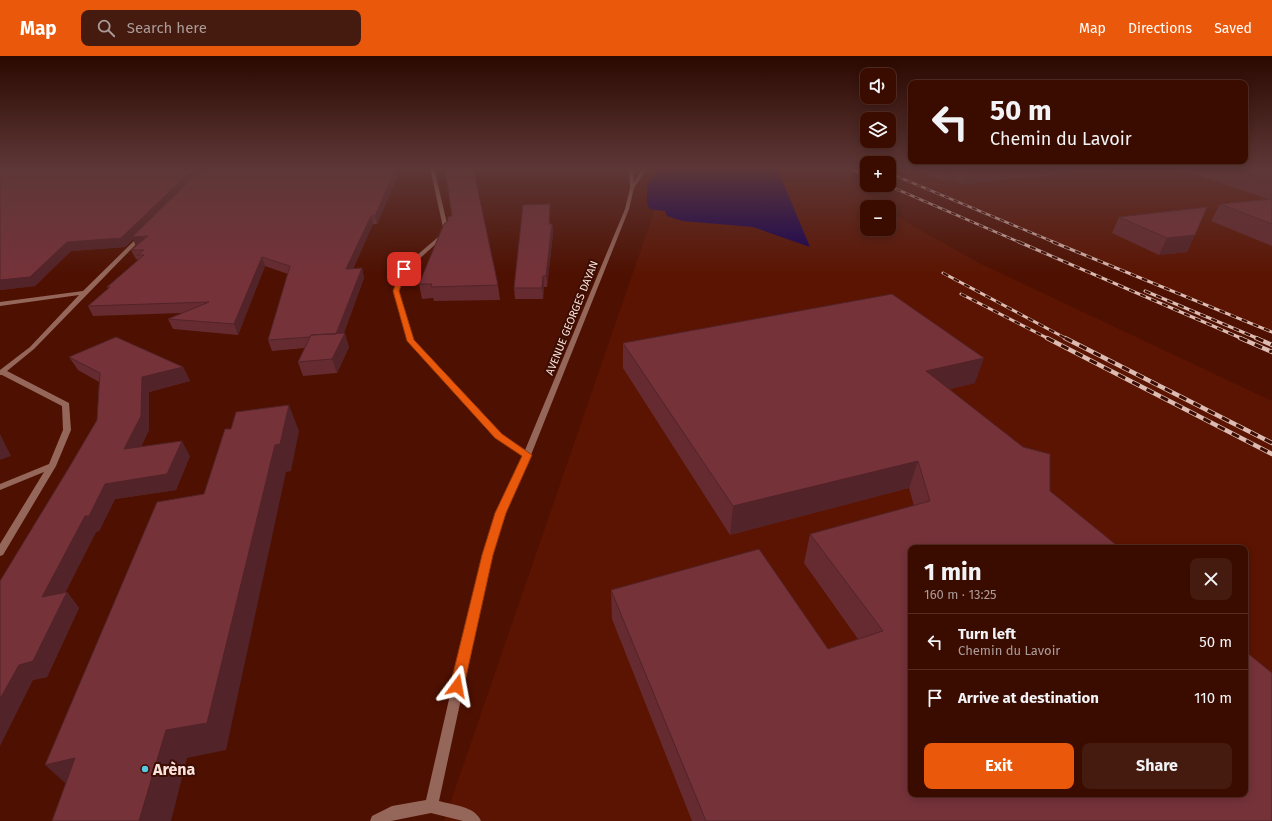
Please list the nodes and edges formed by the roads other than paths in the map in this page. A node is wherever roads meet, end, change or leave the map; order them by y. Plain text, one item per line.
1 (440, 204) edge
2 (628, 204) edge
3 (144, 233) edge
4 (84, 293) junction
5 (0, 304) edge
6 (1, 373) edge
7 (527, 455) junction
8 (52, 466) junction
9 (0, 487) edge
10 (0, 552) edge
11 (431, 806) junction
12 (377, 821) edge
13 (474, 821) edge

1 - 7 street
2 - 7 street, AVENUE GEORGES DAYAN
3 - 4 street
4 - 5 street
4 - 6 street
6 - 8 street
7 - 11 street, AVENUE GEORGES DAYAN
8 - 9 street
8 - 10 street
11 - 12 street
11 - 13 street

